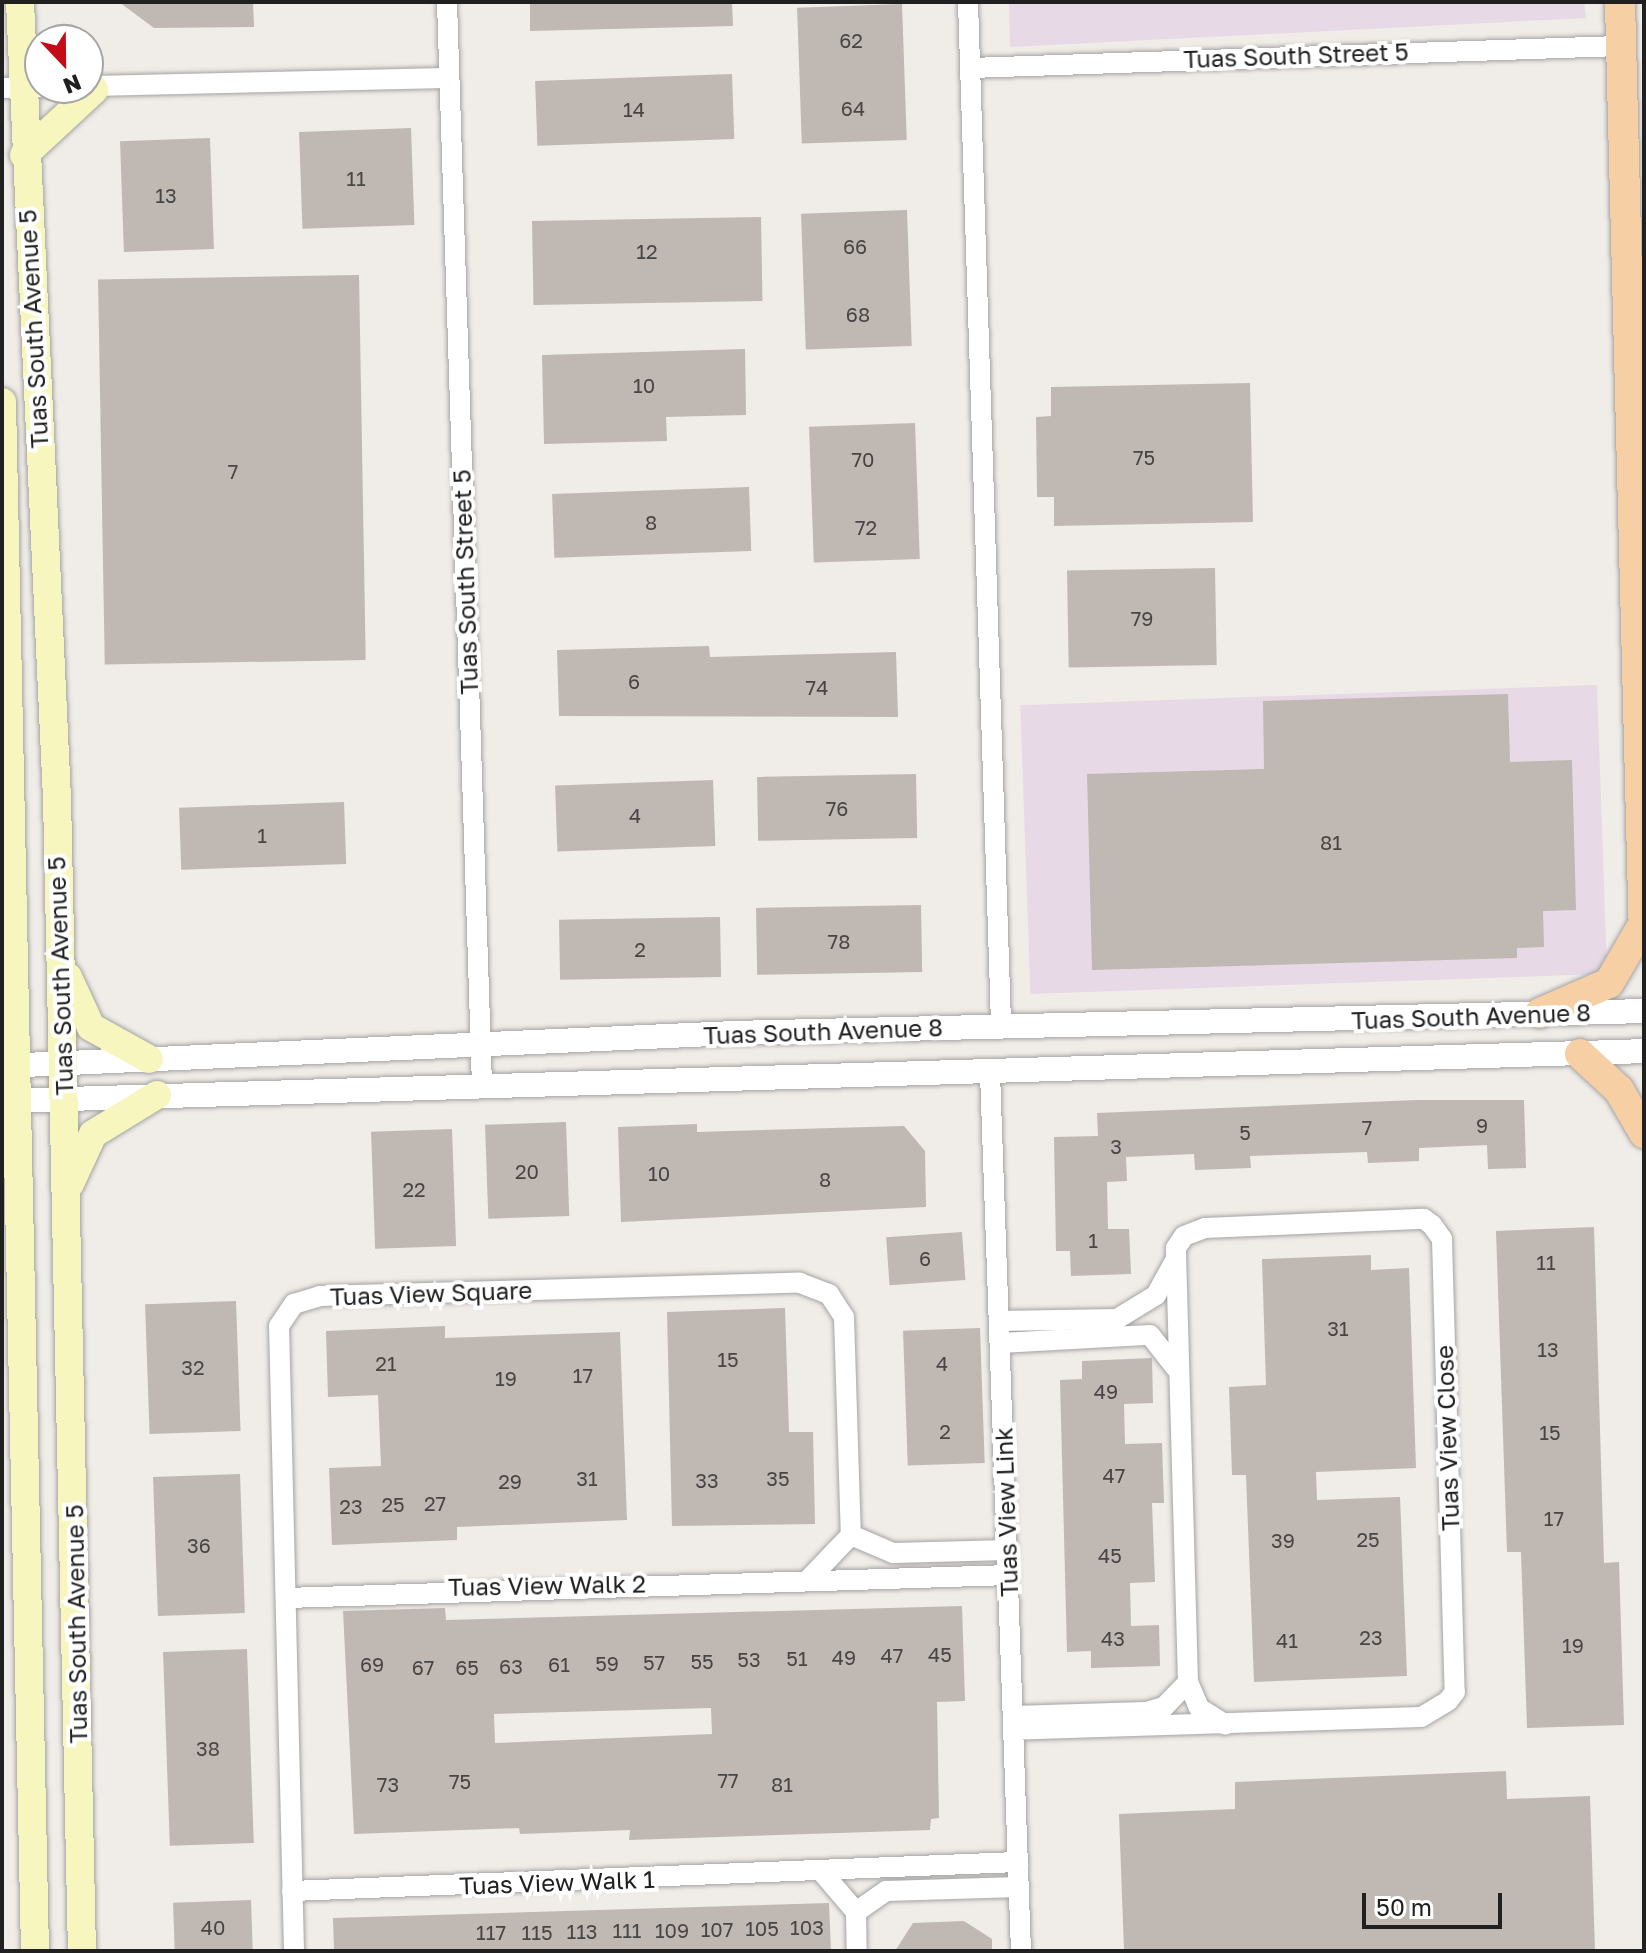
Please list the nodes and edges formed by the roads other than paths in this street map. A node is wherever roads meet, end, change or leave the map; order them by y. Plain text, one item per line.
1 (447, 2) edge
2 (968, 2) edge
3 (1620, 2) edge
4 (20, 9) edge
5 (1621, 46) junction
6 (970, 68) junction
7 (448, 78) junction
8 (104, 88) edge
9 (13, 89) edge
10 (72, 104) edge
11 (24, 155) junction
12 (2, 402) edge
13 (1644, 923) edge
14 (1644, 935) edge
15 (60, 945) junction
16 (17, 967) junction
17 (2, 995) edge
18 (1644, 1011) edge
19 (1540, 1013) junction
20 (1001, 1026) junction
21 (481, 1045) junction
22 (1644, 1051) edge
23 (1580, 1054) junction
24 (149, 1059) junction
25 (61, 1063) junction
26 (11, 1066) edge
27 (990, 1073) junction
28 (482, 1086) junction
29 (157, 1095) junction
30 (63, 1097) junction
31 (10, 1100) edge
32 (1644, 1133) edge
33 (2, 1162) edge
34 (21, 1191) junction
35 (66, 1193) junction
36 (1176, 1260) junction
37 (999, 1321) junction
38 (1000, 1343) junction
39 (1179, 1375) junction
40 (851, 1535) junction
41 (1007, 1550) junction
42 (1008, 1575) junction
43 (809, 1579) junction
44 (286, 1598) junction
45 (1188, 1682) junction
46 (1013, 1723) junction
47 (1225, 1724) junction
48 (1018, 1862) junction
49 (821, 1871) junction
50 (1019, 1887) junction
51 (292, 1891) junction
52 (856, 1912) junction
53 (35, 1951) edge
54 (82, 1951) edge
55 (294, 1951) edge
56 (857, 1951) edge
57 (1021, 1951) edge

1 - 7 street, Tuas South Street 5
2 - 6 street
3 - 5 main road
4 - 9 main road, Tuas South Avenue 5
5 - 6 street, Tuas South Street 5
5 - 13 main road
6 - 20 street
7 - 8 street
7 - 21 street, Tuas South Street 5
9 - 11 main road, Tuas South Avenue 5
10 - 11 main road
11 - 15 main road, Tuas South Avenue 5
12 - 16 main road, Tuas South Avenue 5
13 - 14 main road
13 - 19 main road
15 - 24 main road
15 - 25 main road, Tuas South Avenue 5
16 - 17 main road
16 - 26 main road, Tuas South Avenue 5
18 - 19 street, Tuas South Avenue 8
19 - 20 street, Tuas South Avenue 8
20 - 21 street, Tuas South Avenue 8
21 - 24 street, Tuas South Avenue 8
21 - 28 street, Tuas South Street 5
22 - 23 street, Tuas South Avenue 8
23 - 27 street, Tuas South Avenue 8
23 - 32 main road
24 - 25 street, Tuas South Avenue 8
25 - 26 street, Tuas South Avenue 8
25 - 30 main road, Tuas South Avenue 5
26 - 31 main road, Tuas South Avenue 5
27 - 28 street, Tuas South Avenue 8
27 - 37 street, Tuas View Link
28 - 29 street, Tuas South Avenue 8
29 - 30 street, Tuas South Avenue 8
29 - 35 main road
30 - 31 street, Tuas South Avenue 8
30 - 35 main road, Tuas South Avenue 5
31 - 34 main road, Tuas South Avenue 5
33 - 34 main road
34 - 53 main road, Tuas South Avenue 5
35 - 54 main road, Tuas South Avenue 5
36 - 37 street, Tuas View Close
36 - 39 street
36 - 47 street, Tuas View Close
37 - 38 street, Tuas View Link
38 - 39 street
38 - 41 street, Tuas View Link
39 - 45 street
40 - 41 street
40 - 43 street
40 - 44 street, Tuas View Square
41 - 42 street, Tuas View Link
42 - 43 street, Tuas View Walk 2
42 - 46 street, Tuas View Link
43 - 44 street, Tuas View Walk 2
44 - 51 street, Tuas View Square
45 - 46 street
45 - 47 street
46 - 47 street, Tuas View Close
46 - 48 street, Tuas View Link
48 - 49 street, Tuas View Walk 1
48 - 50 street, Tuas View Link
49 - 51 street, Tuas View Walk 1
49 - 52 street
50 - 52 street
50 - 57 street, Tuas View Link
51 - 55 street, Tuas View Square
52 - 56 street

